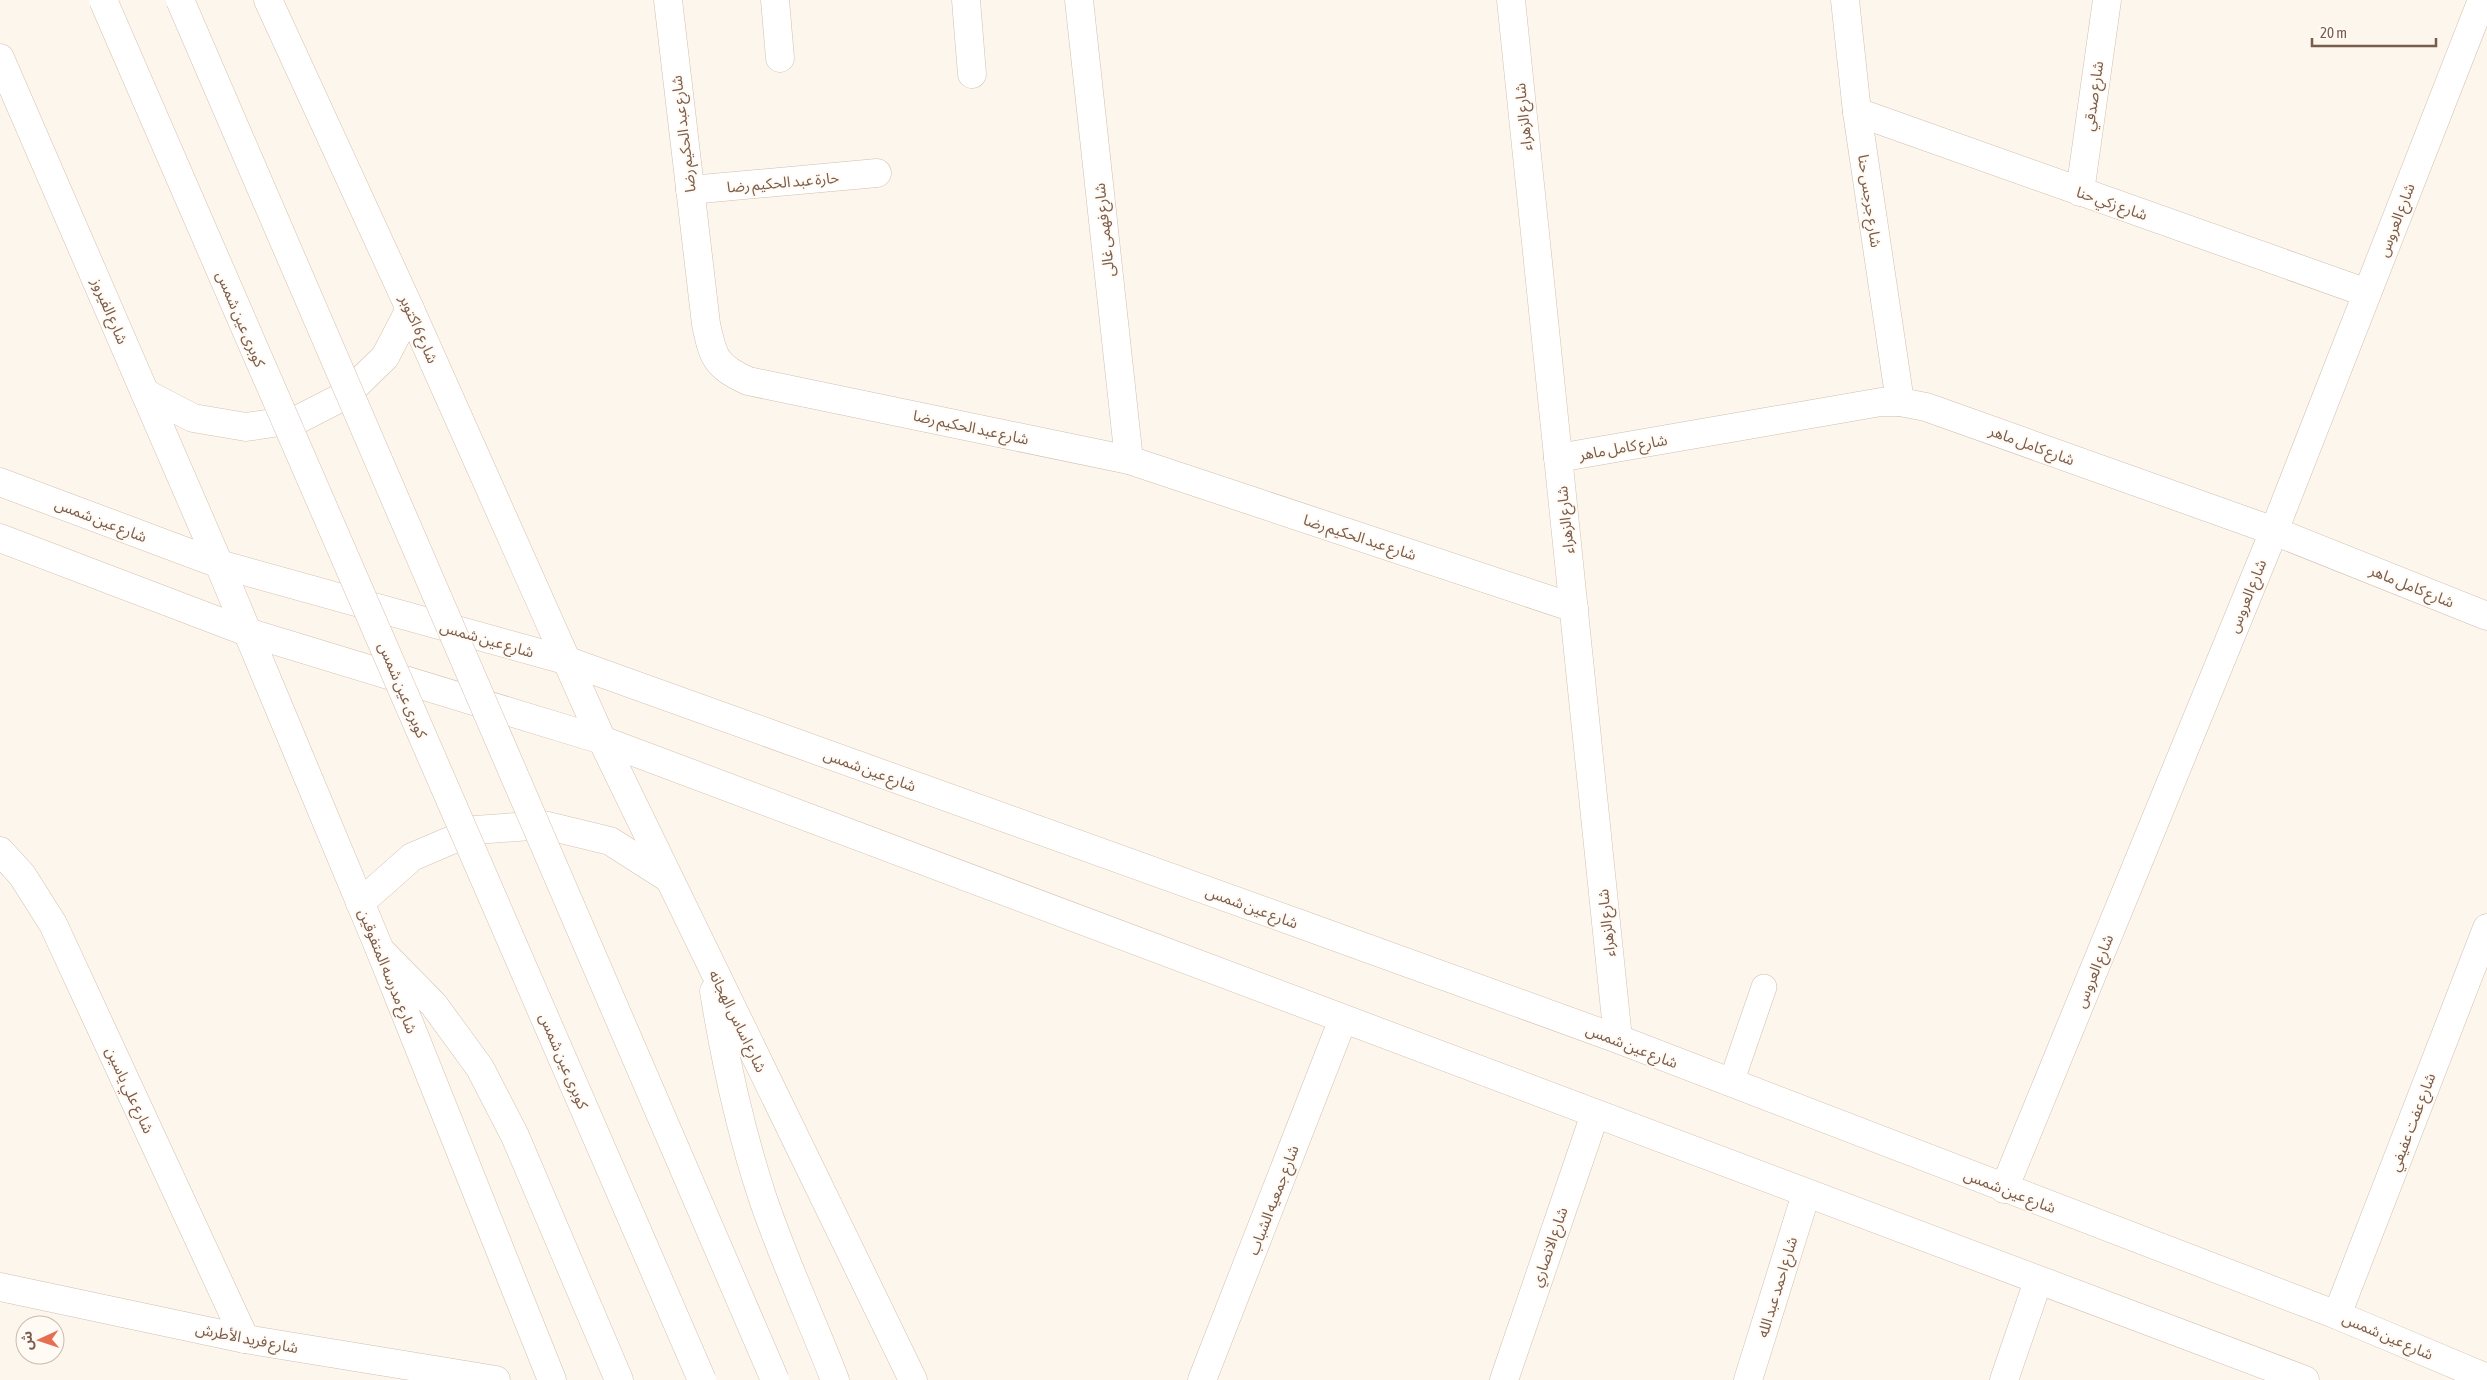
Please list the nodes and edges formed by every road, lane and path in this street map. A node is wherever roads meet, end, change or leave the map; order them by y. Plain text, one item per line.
1 (103, 0) edge
2 (180, 0) edge
3 (268, 0) edge
4 (668, 0) edge
5 (775, 0) edge
6 (966, 0) edge
7 (1079, 0) edge
8 (1511, 0) edge
9 (1845, 0) edge
10 (2106, 0) edge
11 (2482, 0) edge
12 (0, 58) edge
13 (780, 58) dead end
14 (972, 74) dead end
15 (1857, 112) junction
16 (877, 173) dead end
17 (690, 190) junction
18 (2080, 192) junction
19 (2367, 293) junction
20 (410, 310) junction
21 (145, 394) junction
22 (1900, 402) junction
23 (1558, 458) junction
24 (1129, 460) junction
25 (0, 482) edge
26 (2274, 532) junction
27 (0, 538) edge
28 (219, 564) junction
29 (1574, 608) junction
30 (2487, 616) edge
31 (247, 632) junction
32 (565, 660) junction
33 (602, 740) junction
34 (0, 851) edge
35 (668, 878) junction
36 (360, 903) junction
37 (2487, 928) edge
38 (380, 950) junction
39 (709, 962) junction
40 (1764, 987) dead end
41 (1343, 1019) junction
42 (1618, 1040) junction
43 (1731, 1084) junction
44 (1595, 1114) junction
45 (2004, 1189) junction
46 (1806, 1194) junction
47 (2038, 1281) junction
48 (0, 1287) edge
49 (2337, 1315) junction
50 (246, 1339) junction
51 (2487, 1378) edge
52 (496, 1380) edge
53 (552, 1380) edge
54 (619, 1380) edge
55 (702, 1380) edge
56 (775, 1380) edge
57 (835, 1380) edge
58 (913, 1380) edge
59 (1202, 1380) edge
60 (1504, 1380) edge
61 (1748, 1380) edge
62 (2004, 1380) edge
63 (2305, 1380) edge

1 - 55 street, كوبرى عين شمس, bridge
2 - 56 street, bridge
3 - 20 street, شارع 6 اكتوبر
4 - 17 street, شارع عبد الحكيم رضا
5 - 13 street
6 - 14 street
7 - 24 street, شارع فهمى غالى
8 - 23 street, شارع الزهراء
9 - 15 street, شارع جرجس حنا
10 - 18 street, شارع صدقي
11 - 19 street, شارع العروس
12 - 21 street, شارع الفيروز
15 - 18 street, شارع زكي حنا
15 - 22 street, شارع جرجس حنا
16 - 17 street, حارة عبد الحكيم رضا
17 - 24 street, شارع عبد الحكيم رضا
18 - 19 street, شارع زكي حنا
19 - 26 street, شارع العروس
20 - 21 street
20 - 32 street, شارع 6 اكتوبر
21 - 28 street, شارع الفيروز
22 - 23 street, شارع كامل ماهر
22 - 26 street, شارع كامل ماهر
23 - 29 street, شارع الزهراء
24 - 29 street, شارع عبد الحكيم رضا
25 - 28 street, شارع عين شمس
26 - 30 street, شارع كامل ماهر
26 - 45 street, شارع العروس
27 - 31 street
28 - 31 street, شارع مدرسه المتفوقين
28 - 32 street, شارع عين شمس
29 - 42 street, شارع الزهراء
31 - 33 street
31 - 36 street, شارع مدرسه المتفوقين
32 - 33 street, شارع اساس الهجانه
32 - 42 street, شارع عين شمس
33 - 35 street, شارع اساس الهجانه
33 - 41 street
34 - 50 street, شارع علي ياسين
35 - 36 street
35 - 39 street, شارع اساس الهجانه
36 - 38 street, شارع مدرسه المتفوقين
37 - 49 street, شارع عفت عفيفي
38 - 53 street, شارع مدرسه المتفوقين
38 - 54 street
39 - 57 street
39 - 58 street, شارع اساس الهجانه
40 - 43 lane
41 - 44 street
41 - 59 street, شارع جمعيه الشباب
42 - 43 street, شارع عين شمس
43 - 45 street, شارع عين شمس
44 - 46 street
44 - 60 street, شارع الانصاري
45 - 49 street, شارع عين شمس
46 - 47 street
46 - 61 street, شارع احمد عبد الله
47 - 62 street
47 - 63 street
48 - 50 street, شارع فريد الأطرش
49 - 51 street, شارع عين شمس
50 - 52 street, شارع فريد الأطرش

